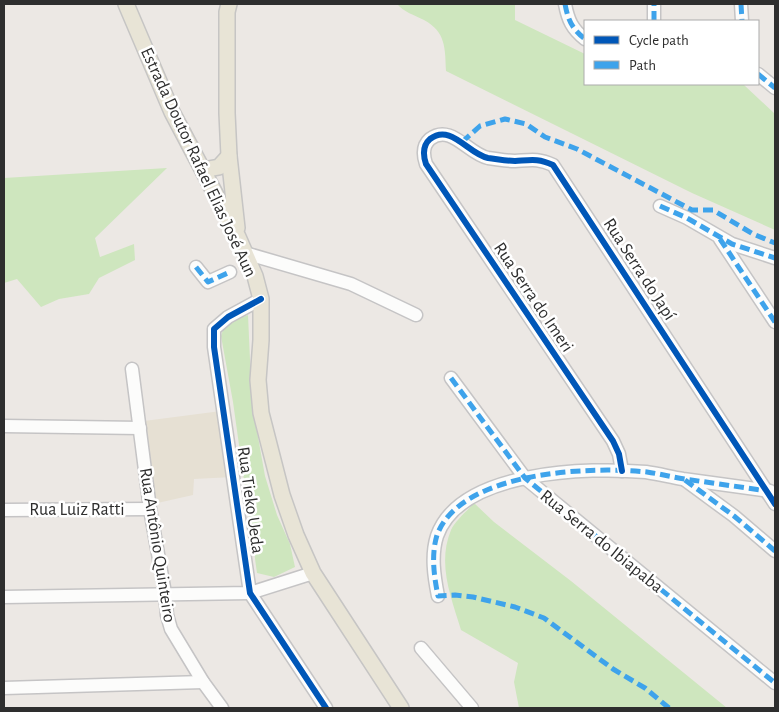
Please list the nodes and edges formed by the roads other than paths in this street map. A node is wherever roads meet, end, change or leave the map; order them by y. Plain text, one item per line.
1 (126, 4) edge
2 (229, 4) edge
3 (566, 4) edge
4 (654, 4) edge
5 (741, 4) edge
6 (654, 20) edge
7 (742, 20) edge
8 (584, 38) edge
9 (759, 75) edge
10 (775, 88) edge
11 (427, 141) joint
12 (229, 156) junction
13 (203, 170) junction
14 (660, 206) dead end
15 (238, 236) junction
16 (719, 238) junction
17 (245, 253) junction
18 (775, 258) edge
19 (196, 267) dead end
20 (230, 272) dead end
21 (261, 298) junction
22 (416, 315) dead end
23 (775, 322) edge
24 (132, 369) dead end
25 (451, 378) dead end
26 (4, 426) edge
27 (140, 428) junction
28 (622, 471) junction
29 (525, 478) junction
30 (683, 479) junction
31 (770, 491) edge
32 (775, 504) edge
33 (150, 509) junction
34 (4, 510) edge
35 (775, 551) edge
36 (313, 573) junction
37 (165, 593) junction
38 (250, 593) junction
39 (438, 596) dead end
40 (4, 597) edge
41 (421, 648) dead end
42 (204, 682) junction
43 (775, 682) edge
44 (4, 688) edge
45 (222, 708) edge
46 (326, 708) edge
47 (401, 708) edge
48 (472, 708) edge

1 - 13 main road, Estrada Doutor Rafael Elias José Aun
2 - 12 main road
3 - 8 street
4 - 6 street
5 - 7 street
9 - 10 street
11 - 28 street, Rua Serra do Imeri
11 - 31 street, Rua Serra do Japí
12 - 13 main road
12 - 15 main road
13 - 15 main road, Estrada Doutor Rafael Elias José Aun
14 - 16 street
15 - 17 main road, Estrada Doutor Rafael Elias José Aun
16 - 18 street
16 - 23 street
17 - 21 main road, Estrada Doutor Rafael Elias José Aun
17 - 22 street
19 - 20 street
21 - 36 main road, Estrada Doutor Rafael Elias José Aun
21 - 38 street, Rua Tieko Ueda
24 - 27 street, Rua Antônio Quinteiro
25 - 29 street, Rua Serra do Ibiapaba
26 - 27 street
27 - 33 street, Rua Antônio Quinteiro
28 - 29 street
28 - 30 street
29 - 39 street
29 - 43 street, Rua Serra do Ibiapaba
30 - 31 street
30 - 35 street
31 - 32 street, Rua Serra do Japí
33 - 34 street, Rua Luiz Ratti
33 - 37 street, Rua Antônio Quinteiro
36 - 38 street
36 - 47 main road, Estrada Doutor Rafael Elias José Aun
37 - 38 street
37 - 40 street
37 - 42 street, Rua Antônio Quinteiro
38 - 46 street, Rua Tieko Ueda
41 - 48 street
42 - 44 street
42 - 45 street, Rua Antônio Quinteiro

